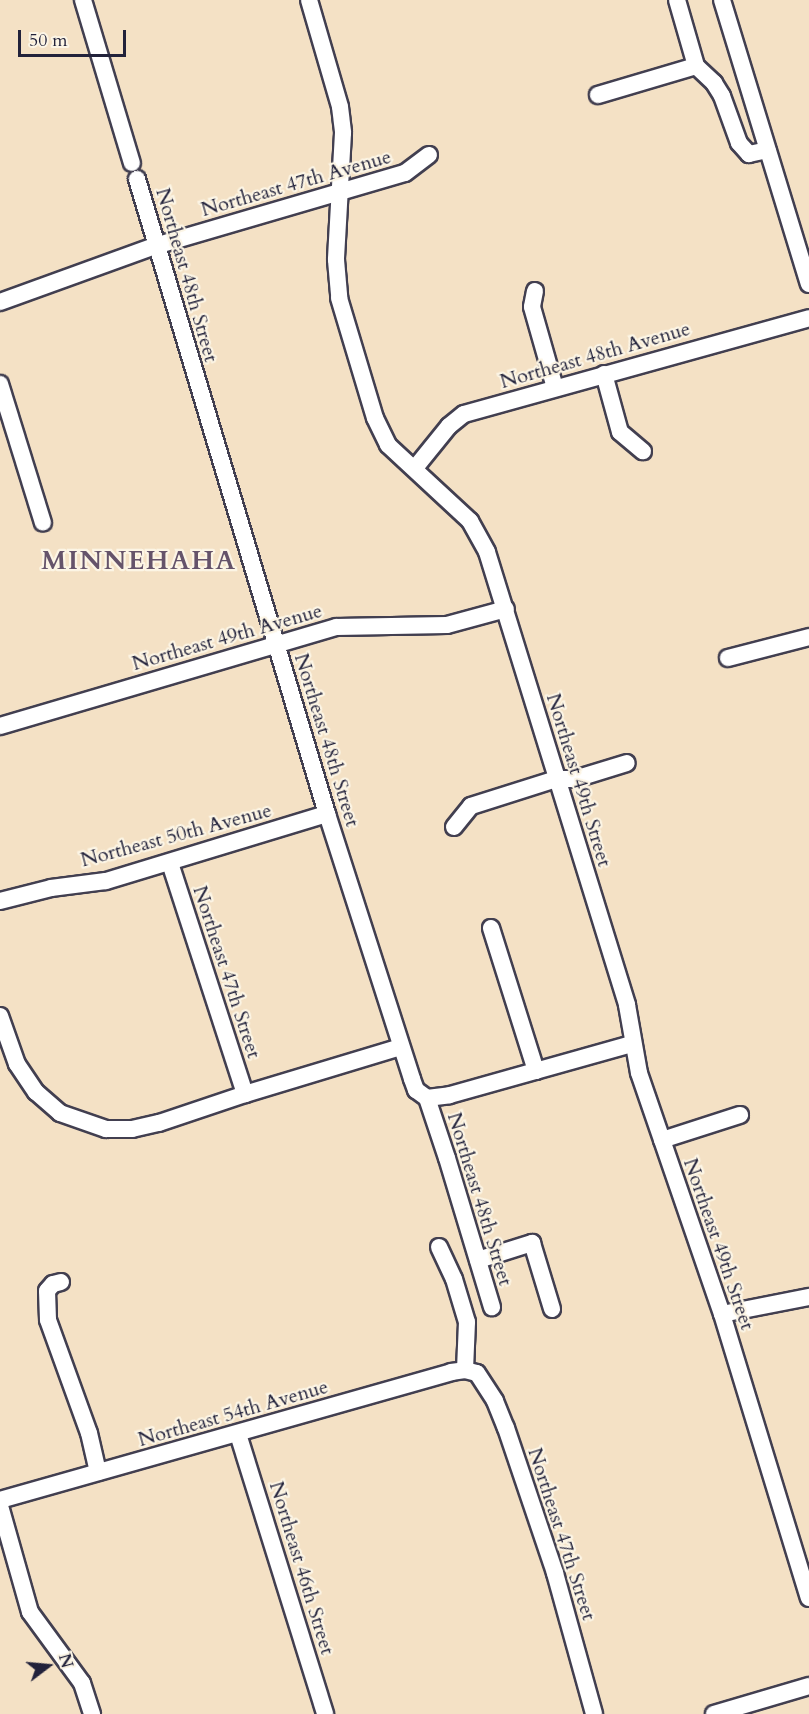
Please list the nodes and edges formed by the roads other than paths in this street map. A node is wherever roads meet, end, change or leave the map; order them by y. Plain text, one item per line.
1 (82, 0) edge
2 (309, 0) edge
3 (677, 0) edge
4 (722, 0) edge
5 (696, 66) junction
6 (598, 95) dead end
7 (768, 150) junction
8 (429, 155) dead end
9 (132, 163) dead end
10 (137, 179) dead end
11 (340, 194) junction
12 (155, 246) junction
13 (809, 284) edge
14 (535, 291) dead end
15 (0, 302) edge
16 (809, 318) edge
17 (604, 374) junction
18 (0, 384) edge
19 (555, 388) junction
20 (643, 451) dead end
21 (415, 468) junction
22 (43, 524) dead end
23 (506, 609) junction
24 (809, 637) edge
25 (276, 643) junction
26 (728, 658) dead end
27 (0, 726) edge
28 (627, 763) dead end
29 (556, 779) junction
30 (327, 814) junction
31 (454, 827) dead end
32 (170, 863) junction
33 (0, 902) edge
34 (491, 928) dead end
35 (0, 1016) edge
36 (633, 1044) junction
37 (401, 1047) junction
38 (536, 1071) junction
39 (245, 1094) junction
40 (427, 1098) junction
41 (740, 1115) dead end
42 (662, 1140) junction
43 (440, 1247) dead end
44 (478, 1260) junction
45 (61, 1282) dead end
46 (809, 1297) edge
47 (492, 1307) dead end
48 (552, 1309) dead end
49 (722, 1314) junction
50 (471, 1372) junction
51 (238, 1434) junction
52 (98, 1472) junction
53 (0, 1500) edge
54 (0, 1506) edge
55 (809, 1598) edge
56 (809, 1686) edge
57 (92, 1714) edge
58 (325, 1714) edge
59 (594, 1714) edge
60 (714, 1714) edge

1 - 9 street
2 - 11 street, Northeast 49th Street
3 - 5 street
4 - 7 street
5 - 6 street
5 - 7 street
7 - 13 street
8 - 11 street, Northeast 47th Avenue
10 - 12 street, Northeast 48th Street
11 - 12 street, Northeast 47th Avenue
11 - 21 street, Northeast 49th Street
12 - 15 street, Northeast 47th Avenue
12 - 25 street, Northeast 48th Street
14 - 19 street
16 - 17 street, Northeast 48th Avenue
17 - 19 street, Northeast 48th Avenue
17 - 20 street
18 - 22 street
19 - 21 street, Northeast 48th Avenue
21 - 23 street, Northeast 49th Street
23 - 25 street, Northeast 49th Avenue
23 - 29 street, Northeast 49th Street
24 - 26 street
25 - 27 street, Northeast 49th Avenue
25 - 30 street, Northeast 48th Street
28 - 29 street
29 - 31 street
29 - 36 street, Northeast 49th Street
30 - 32 street, Northeast 50th Avenue
30 - 37 street, Northeast 48th Street
32 - 33 street, Northeast 50th Avenue
32 - 39 street, Northeast 47th Street
34 - 38 street
35 - 39 street
36 - 38 street
36 - 42 street, Northeast 49th Street
37 - 39 street
37 - 40 street, Northeast 48th Street
38 - 40 street
40 - 44 street, Northeast 48th Street
41 - 42 street
42 - 49 street, Northeast 49th Street
43 - 50 street
44 - 47 street, Northeast 48th Street
44 - 48 street
45 - 52 street
46 - 49 street
49 - 55 street, Northeast 49th Street
50 - 51 street, Northeast 54th Avenue
50 - 59 street, Northeast 47th Street
51 - 52 street, Northeast 54th Avenue
51 - 58 street, Northeast 46th Street
52 - 53 street, Northeast 54th Avenue
54 - 57 street
56 - 60 street

